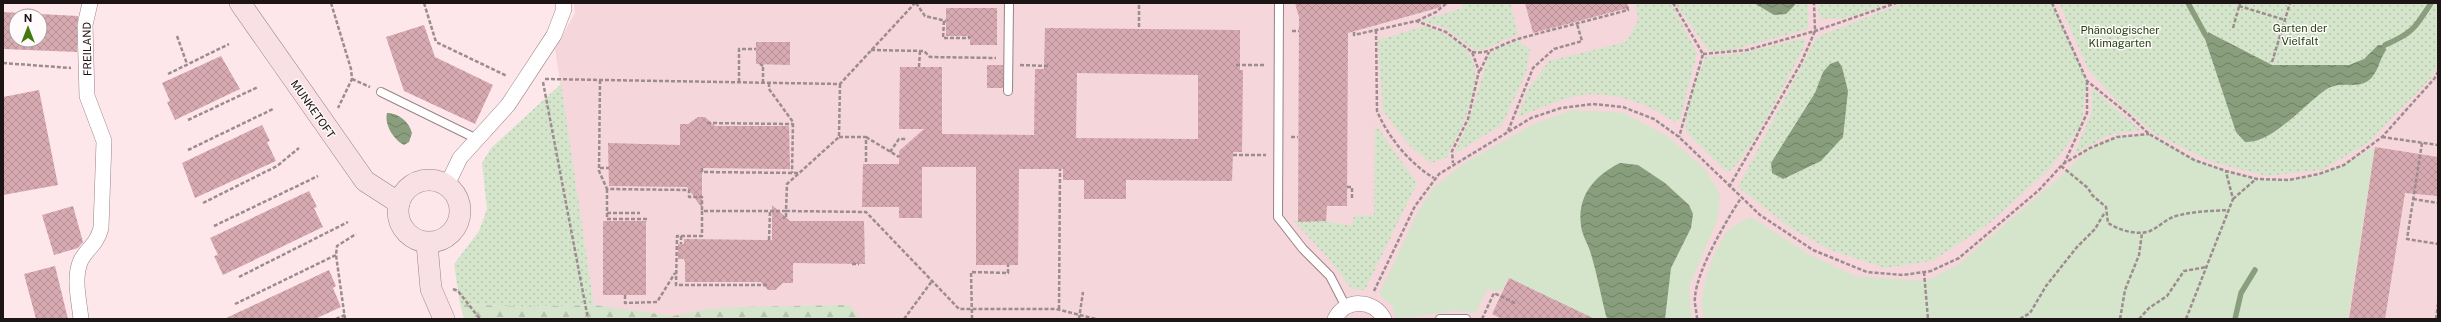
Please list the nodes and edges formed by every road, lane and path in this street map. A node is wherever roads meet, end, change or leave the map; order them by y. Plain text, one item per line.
1 (90, 3) edge
2 (240, 3) edge
3 (331, 3) edge
4 (424, 3) edge
5 (563, 3) edge
6 (915, 3) edge
7 (1008, 3) edge
8 (1139, 3) edge
9 (1279, 3) edge
10 (1447, 3) edge
11 (1626, 3) edge
12 (1673, 3) edge
13 (1814, 3) edge
14 (1896, 3) edge
15 (2052, 3) edge
16 (2290, 3) edge
17 (2239, 5) edge
18 (2285, 20) junction
19 (1416, 21) junction
20 (1577, 24) junction
21 (1139, 27) dead end
22 (2233, 28) dead end
23 (1376, 30) junction
24 (1815, 31) junction
25 (1354, 32) dead end
26 (178, 36) dead end
27 (969, 36) dead end
28 (229, 44) dead end
29 (756, 49) dead end
30 (871, 50) junction
31 (920, 51) junction
32 (1472, 52) junction
33 (1489, 52) junction
34 (1703, 54) junction
35 (1008, 62) junction
36 (2272, 62) dead end
37 (3, 63) edge
38 (188, 64) junction
39 (762, 65) dead end
40 (1236, 65) dead end
41 (1279, 65) junction
42 (1048, 66) dead end
43 (919, 67) dead end
44 (87, 70) junction
45 (1480, 71) junction
46 (2438, 72) edge
47 (168, 74) dead end
48 (352, 79) junction
49 (2436, 79) edge
50 (600, 80) junction
51 (2088, 81) junction
52 (739, 82) junction
53 (522, 83) junction
54 (763, 83) junction
55 (769, 83) junction
56 (840, 84) junction
57 (258, 87) dead end
58 (1008, 91) dead end
59 (381, 92) joint
60 (273, 109) dead end
61 (188, 120) dead end
62 (323, 122) junction
63 (707, 123) dead end
64 (793, 124) junction
65 (1508, 131) junction
66 (2149, 134) junction
67 (2382, 136) junction
68 (839, 137) junction
69 (866, 137) junction
70 (1679, 137) junction
71 (477, 139) junction
72 (906, 139) dead end
73 (2422, 143) junction
74 (2438, 145) edge
75 (299, 148) dead end
76 (188, 150) dead end
77 (890, 152) junction
78 (1233, 155) dead end
79 (1278, 155) junction
80 (899, 157) dead end
81 (1453, 163) junction
82 (866, 164) dead end
83 (2062, 165) junction
84 (599, 168) junction
85 (609, 168) dead end
86 (702, 168) dead end
87 (1060, 169) dead end
88 (2226, 171) junction
89 (792, 173) junction
90 (799, 173) junction
91 (318, 176) dead end
92 (1434, 178) junction
93 (2257, 179) junction
94 (447, 185) junction
95 (1347, 187) dead end
96 (1729, 187) junction
97 (607, 189) junction
98 (1741, 198) junction
99 (2234, 199) junction
100 (2414, 199) junction
101 (1352, 200) dead end
102 (203, 203) dead end
103 (399, 203) junction
104 (2438, 203) edge
105 (865, 207) dead end
106 (2229, 210) junction
107 (702, 211) junction
108 (770, 211) junction
109 (786, 211) junction
110 (866, 212) junction
111 (2105, 212) junction
112 (607, 213) junction
113 (640, 213) dead end
114 (783, 218) dead end
115 (647, 219) dead end
116 (348, 222) dead end
117 (214, 226) dead end
118 (2142, 233) junction
119 (356, 234) dead end
120 (681, 236) junction
121 (769, 240) dead end
122 (427, 244) junction
123 (681, 244) dead end
124 (2438, 244) edge
125 (336, 255) junction
126 (852, 264) dead end
127 (859, 264) dead end
128 (1008, 265) dead end
129 (2207, 267) junction
130 (676, 272) junction
131 (1924, 272) junction
132 (239, 277) dead end
133 (932, 281) junction
134 (767, 285) dead end
135 (431, 289) junction
136 (1084, 292) dead end
137 (625, 295) dead end
138 (235, 304) dead end
139 (1367, 304) junction
140 (1517, 304) dead end
141 (2438, 304) edge
142 (1346, 307) junction
143 (971, 309) junction
144 (1059, 309) junction
145 (1079, 314) junction
146 (345, 315) junction
147 (81, 319) edge
148 (336, 319) edge
149 (345, 319) edge
150 (444, 319) edge
151 (480, 319) edge
152 (588, 319) edge
153 (904, 319) edge
154 (972, 319) edge
155 (1079, 319) edge
156 (1096, 319) edge
157 (1335, 319) edge
158 (1384, 319) edge
159 (1440, 319) edge
160 (1466, 319) edge
161 (1482, 319) edge
162 (1697, 319) edge
163 (1928, 319) edge
164 (2020, 319) edge
165 (2120, 319) edge
166 (2139, 319) edge
167 (2186, 319) edge
168 (2436, 319) edge

1 - 44 street, FREILAND
2 - 62 street, MUNKETOFT
3 - 48 path
4 - 53 path
5 - 53 street
6 - 27 path
6 - 30 path
7 - 35 lane
8 - 21 path
9 - 41 lane
10 - 19 path
11 - 20 path
12 - 34 path
13 - 24 path
14 - 24 path
15 - 51 path
16 - 18 path
17 - 18 path
17 - 22 path
18 - 36 path
19 - 23 path
19 - 32 path
20 - 33 path
20 - 65 path
23 - 25 path
23 - 92 path
24 - 34 path
24 - 96 path
26 - 38 path
28 - 38 path
29 - 52 path
30 - 31 path
30 - 56 path
31 - 35 path
31 - 43 path
32 - 33 path
32 - 45 path
33 - 45 path
34 - 70 path
35 - 42 path
35 - 58 lane
37 - 44 path
38 - 47 path
39 - 54 path
40 - 41 path
41 - 79 lane
44 - 147 street, FREILAND
45 - 81 path
46 - 49 path
48 - 59 path
48 - 62 path
49 - 67 path
50 - 52 path
50 - 84 path
50 - 152 path
51 - 66 path
51 - 83 path
52 - 54 path
53 - 71 street
54 - 55 path
55 - 56 path
55 - 64 path
56 - 68 path
57 - 61 path
59 - 71 lane
60 - 76 path
62 - 103 street, MUNKETOFT
63 - 64 path
64 - 89 path
65 - 70 path
65 - 81 path
66 - 83 path
66 - 88 path
67 - 73 path
67 - 93 path
68 - 69 path
68 - 90 path
69 - 77 path
69 - 82 path
70 - 96 path
71 - 94 street
72 - 77 path
73 - 74 path
73 - 100 path
75 - 102 path
77 - 80 path
78 - 79 path
79 - 142 lane
81 - 92 path
83 - 111 path
83 - 131 path
84 - 85 path
84 - 97 path
86 - 89 path
87 - 144 path
88 - 93 path
88 - 99 path
89 - 90 path
90 - 109 path
91 - 117 path
92 - 139 path
93 - 99 path
94 - 103 street
94 - 122 street
95 - 101 path
96 - 98 path
97 - 107 path
97 - 112 path
98 - 131 path
98 - 162 path
99 - 106 path
100 - 104 path
100 - 124 path
103 - 122 street
105 - 110 path
106 - 118 path
106 - 129 path
107 - 108 path
107 - 120 path
108 - 109 path
108 - 121 path
109 - 110 path
109 - 114 path
110 - 133 path
111 - 118 path
111 - 164 path
112 - 113 path
112 - 115 path
116 - 132 path
118 - 165 path
119 - 125 path
120 - 123 path
120 - 130 path
122 - 135 street
125 - 138 path
125 - 146 path
126 - 127 path
128 - 143 path
129 - 166 path
129 - 167 path
130 - 134 path
130 - 137 path
131 - 163 path
133 - 143 path
133 - 153 path
135 - 150 street
135 - 151 path
136 - 145 path
139 - 142 street
139 - 158 street
140 - 161 path
141 - 168 path
142 - 157 street
143 - 144 path
143 - 154 path
144 - 145 path
145 - 155 path
145 - 156 path
146 - 148 path
146 - 149 path
159 - 160 lane

